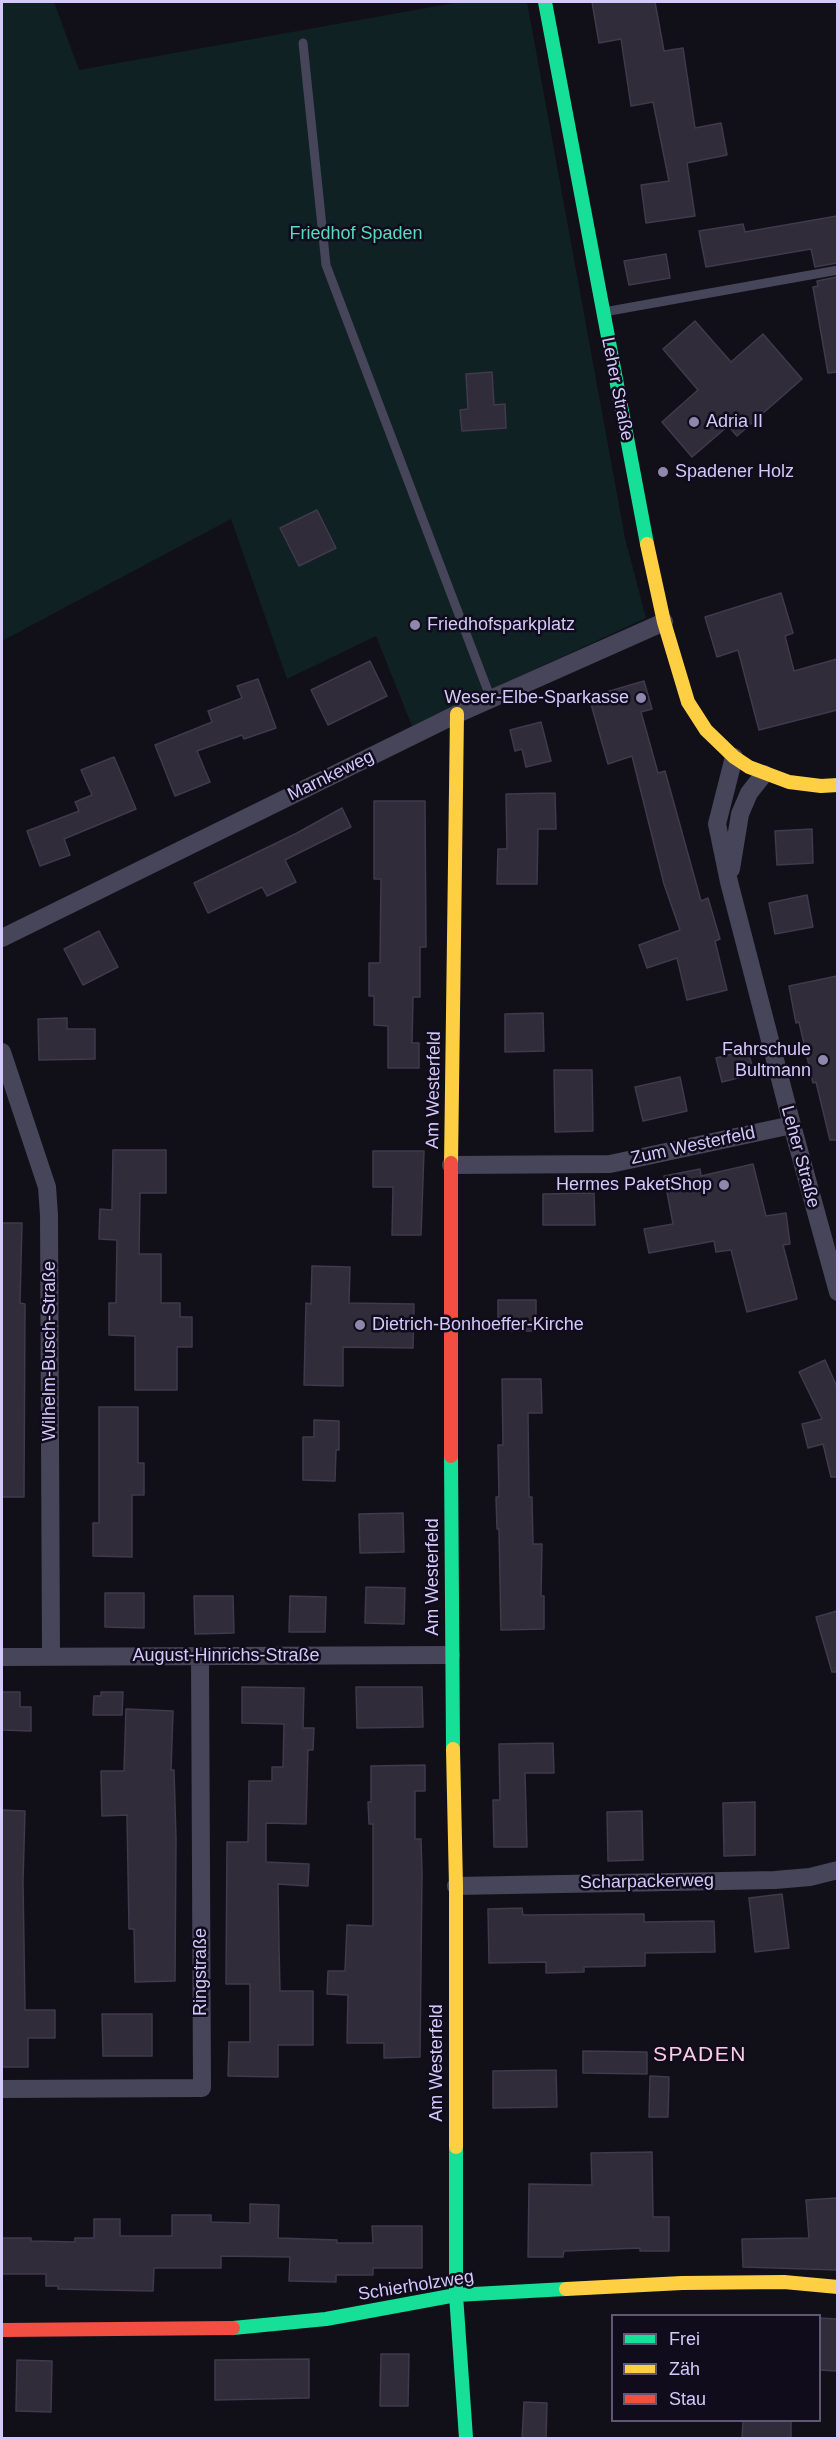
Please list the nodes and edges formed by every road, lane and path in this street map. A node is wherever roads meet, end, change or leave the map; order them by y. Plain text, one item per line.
1 (545, 2) edge
2 (303, 44) dead end
3 (837, 270) edge
4 (602, 312) junction
5 (664, 622) junction
6 (491, 699) junction
7 (457, 714) junction
8 (734, 757) junction
9 (764, 774) junction
10 (837, 785) edge
11 (729, 882) junction
12 (2, 938) edge
13 (2, 1052) edge
14 (792, 1125) junction
15 (451, 1165) junction
16 (837, 1292) edge
17 (451, 1655) junction
18 (2, 1657) edge
19 (51, 1657) junction
20 (200, 1657) junction
21 (837, 1870) edge
22 (456, 1886) junction
23 (2, 2089) edge
24 (837, 2287) edge
25 (456, 2295) junction
26 (2, 2330) edge
27 (468, 2437) edge

1 - 4 street, Leher Straße
2 - 6 lane
3 - 4 lane
4 - 5 street, Leher Straße
5 - 6 street, Marnkeweg
5 - 8 street, Leher Straße
6 - 7 street, Marnkeweg
7 - 12 street, Marnkeweg
7 - 15 street, Am Westerfeld
8 - 9 street, Leher Straße
8 - 11 street, Leher Straße
9 - 10 street
9 - 11 street, Leher Straße
11 - 14 street, Leher Straße
13 - 19 street, Wilhelm-Busch-Straße
14 - 15 street, Zum Westerfeld
14 - 16 street, Leher Straße
15 - 17 street, Am Westerfeld
17 - 20 street, August-Hinrichs-Straße
17 - 22 street, Am Westerfeld
18 - 19 street, August-Hinrichs-Straße
19 - 20 street, August-Hinrichs-Straße
20 - 23 street, Ringstraße
21 - 22 street, Scharpackerweg
22 - 25 street, Am Westerfeld
24 - 25 street, Schierholzweg
25 - 26 street, Schierholzweg
25 - 27 street, Am Westerfeld

